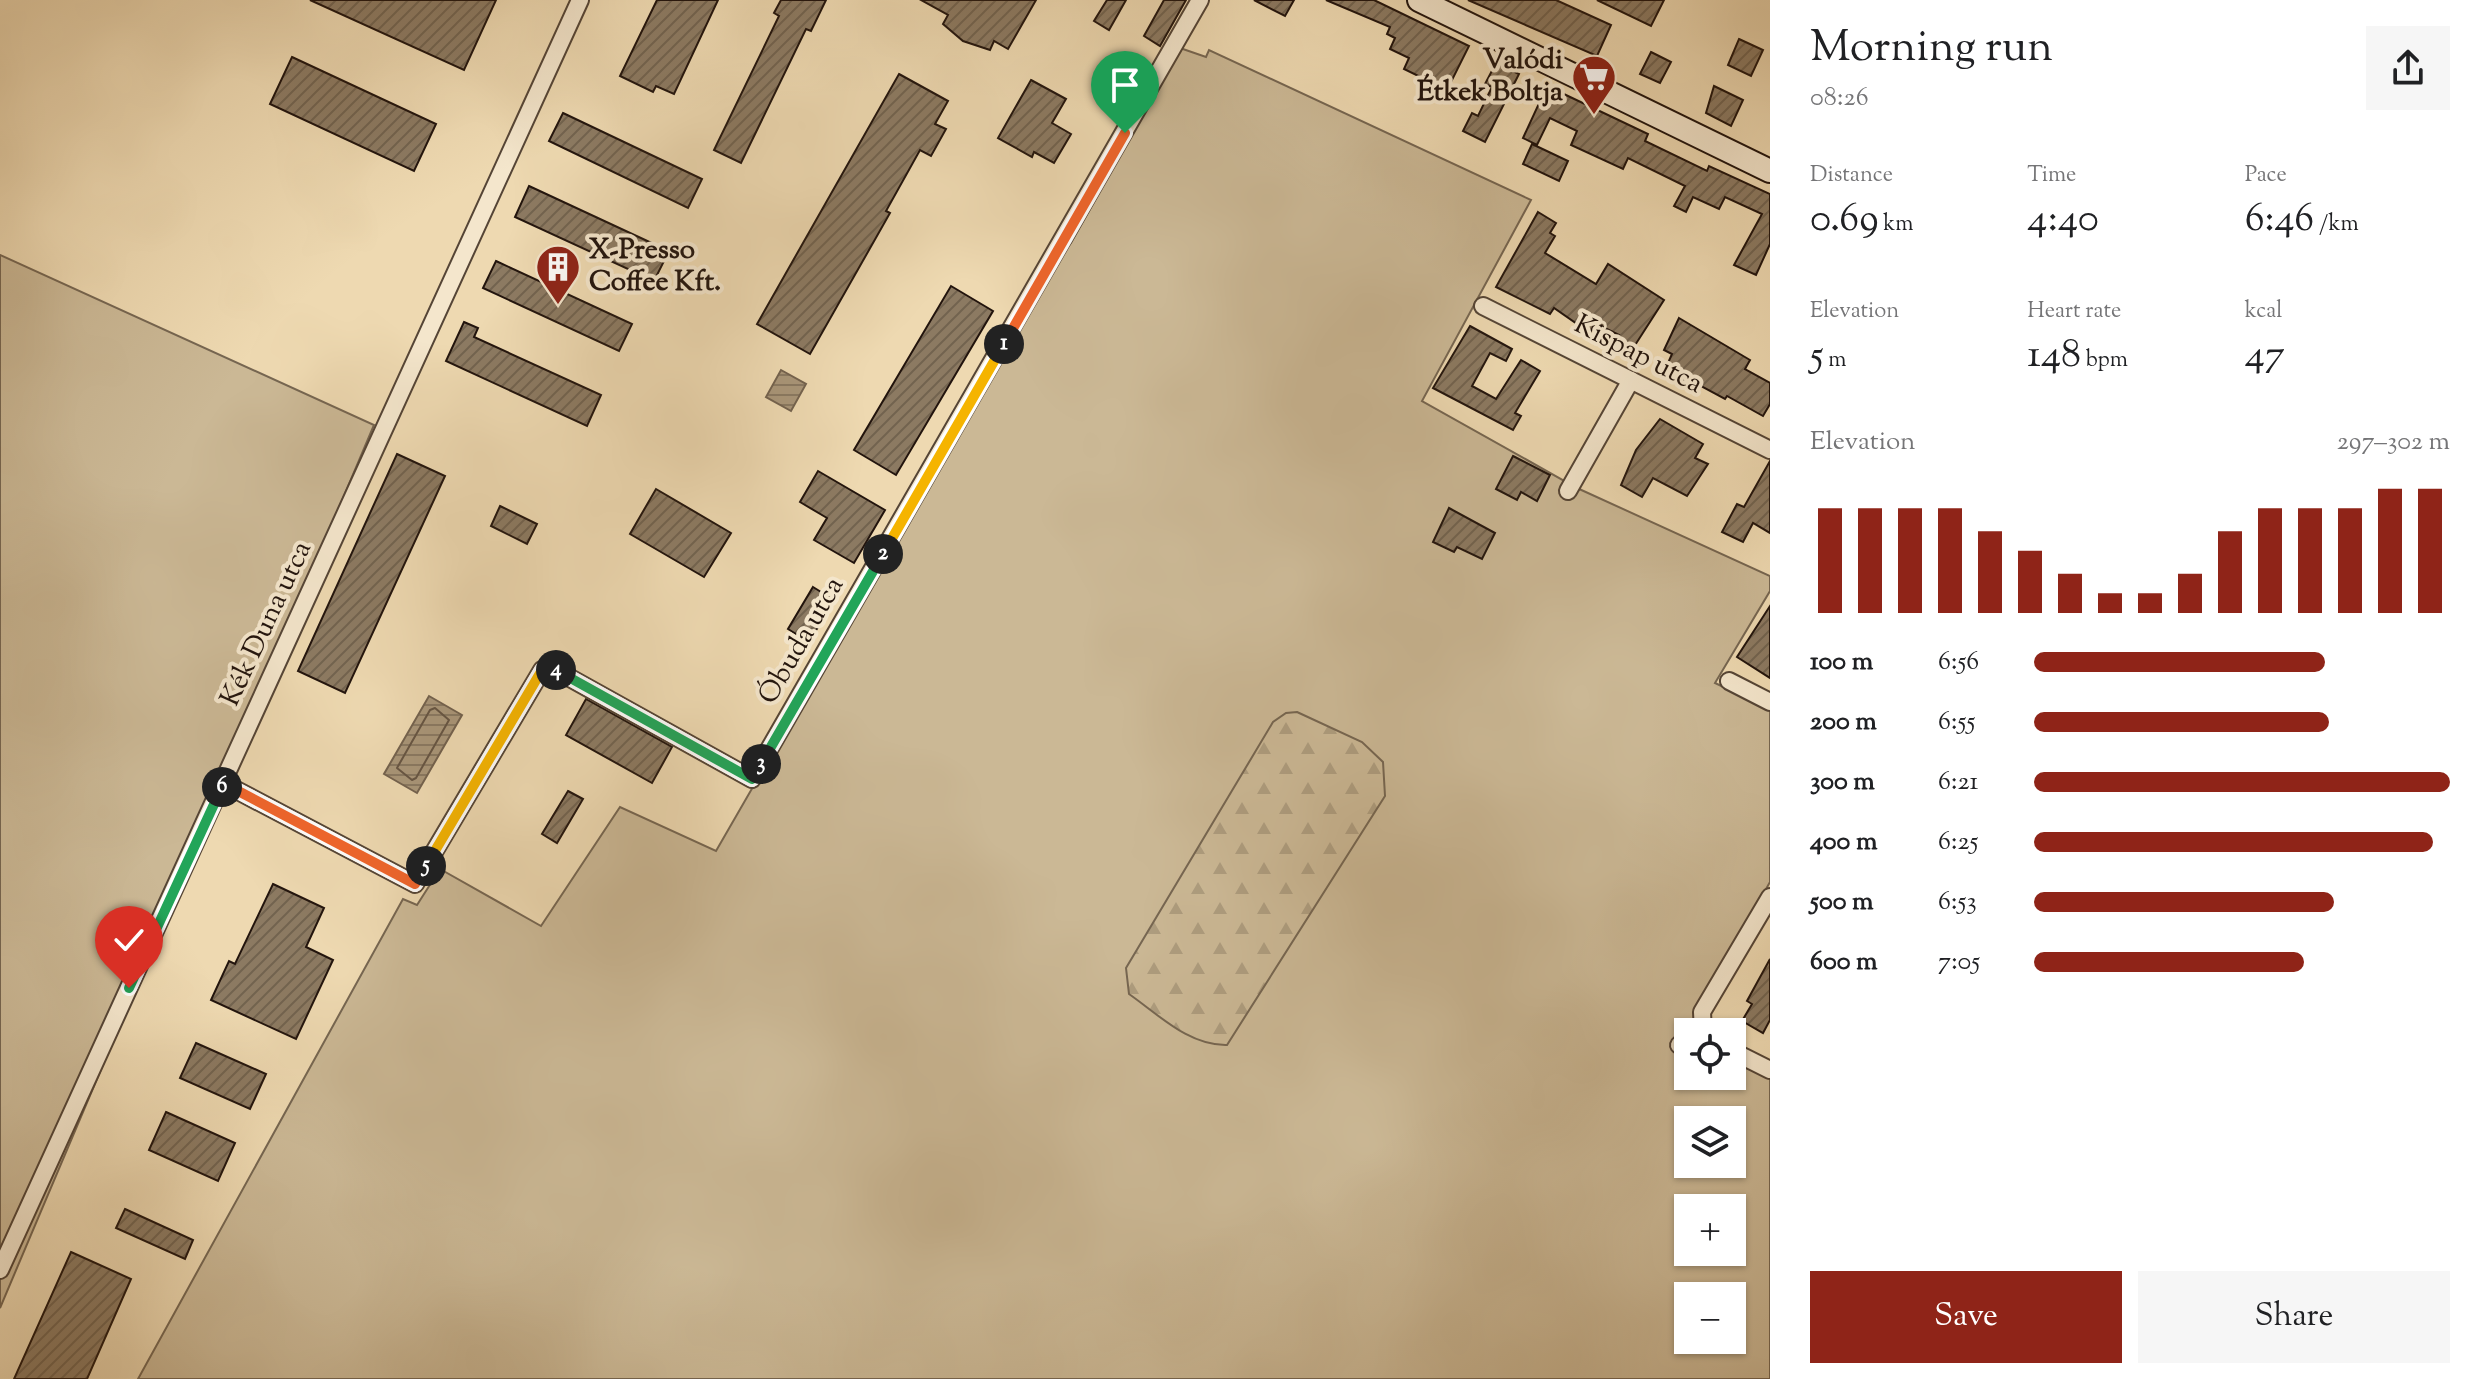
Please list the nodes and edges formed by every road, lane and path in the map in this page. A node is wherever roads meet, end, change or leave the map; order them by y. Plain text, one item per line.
1 (580, 0) edge
2 (1200, 0) edge
3 (1419, 0) edge
4 (1770, 171) edge
5 (1483, 306) dead end
6 (1631, 380) junction
7 (1770, 450) edge
8 (1568, 491) dead end
9 (1729, 681) dead end
10 (1770, 702) edge
11 (223, 783) junction
12 (1770, 897) edge
13 (1702, 1018) edge
14 (1746, 1058) edge
15 (1770, 1070) edge
16 (0, 1270) edge

1 - 11 street, Kék Duna utca
2 - 11 street, Óbuda utca
3 - 4 main road
5 - 6 street, Kispap utca
6 - 7 street, Kispap utca
6 - 8 street
9 - 10 street
11 - 16 street, Kék Duna utca
12 - 13 street
14 - 15 street

